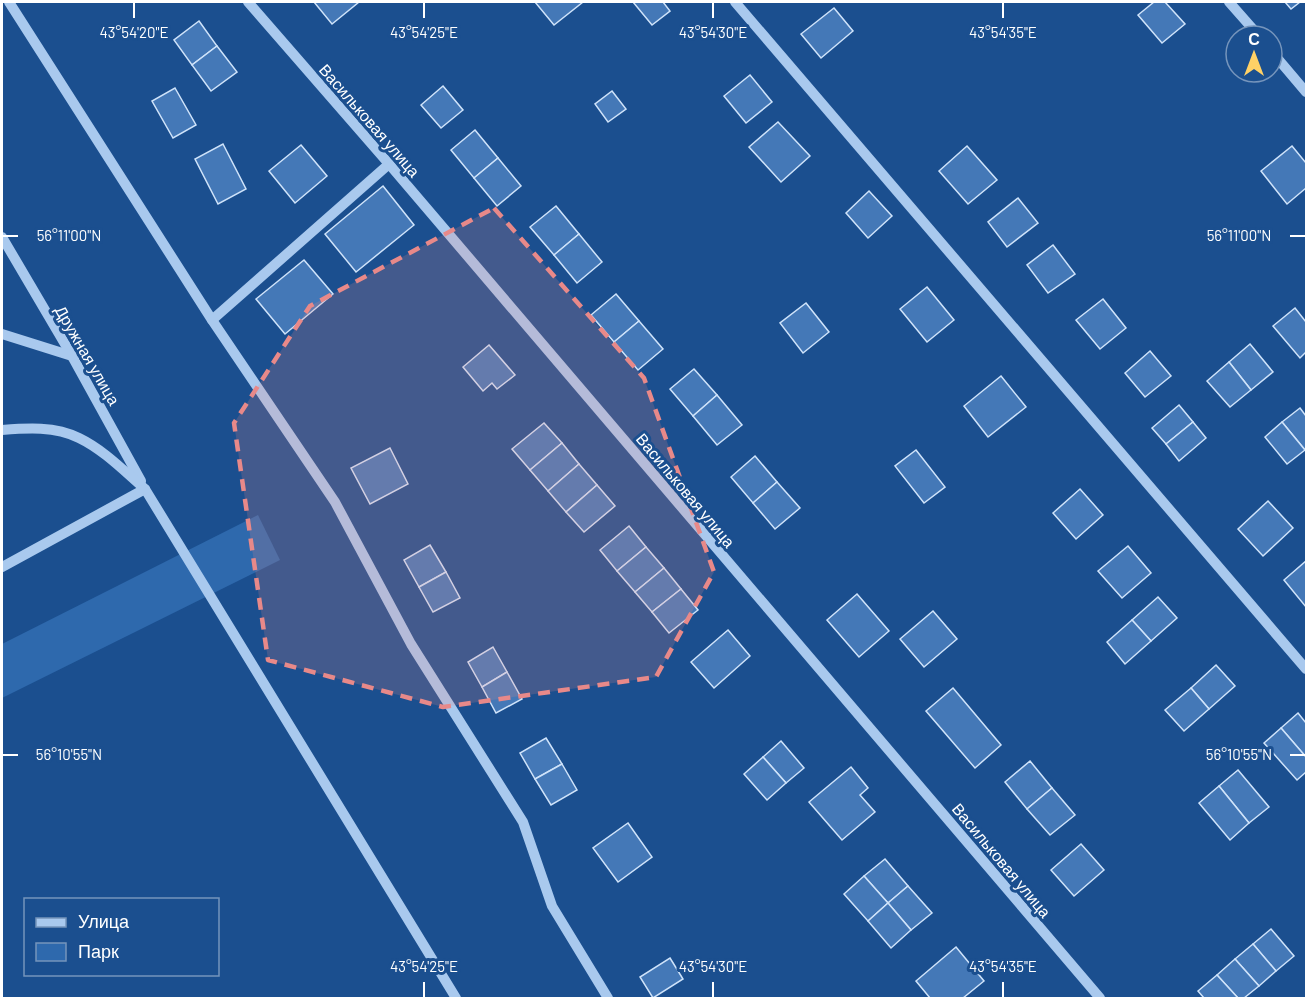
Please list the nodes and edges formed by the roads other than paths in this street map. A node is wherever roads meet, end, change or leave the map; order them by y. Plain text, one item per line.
1 (9, 2) edge
2 (248, 2) edge
3 (735, 2) edge
4 (1229, 2) edge
5 (1248, 24) edge
6 (1284, 66) edge
7 (1306, 92) edge
8 (389, 164) junction
9 (2, 237) edge
10 (212, 320) junction
11 (2, 334) edge
12 (72, 356) junction
13 (2, 430) edge
14 (145, 489) junction
15 (2, 567) edge
16 (1306, 669) edge
17 (456, 999) edge
18 (608, 999) edge
19 (1100, 999) edge

1 - 10 street
2 - 8 street, Васильковая улица
3 - 16 street
4 - 5 street
6 - 7 street
8 - 10 street
8 - 19 street, Васильковая улица
9 - 12 street, Дружная улица
10 - 18 street
11 - 12 street
12 - 14 street, Дружная улица
13 - 14 street
14 - 15 street
14 - 17 street

